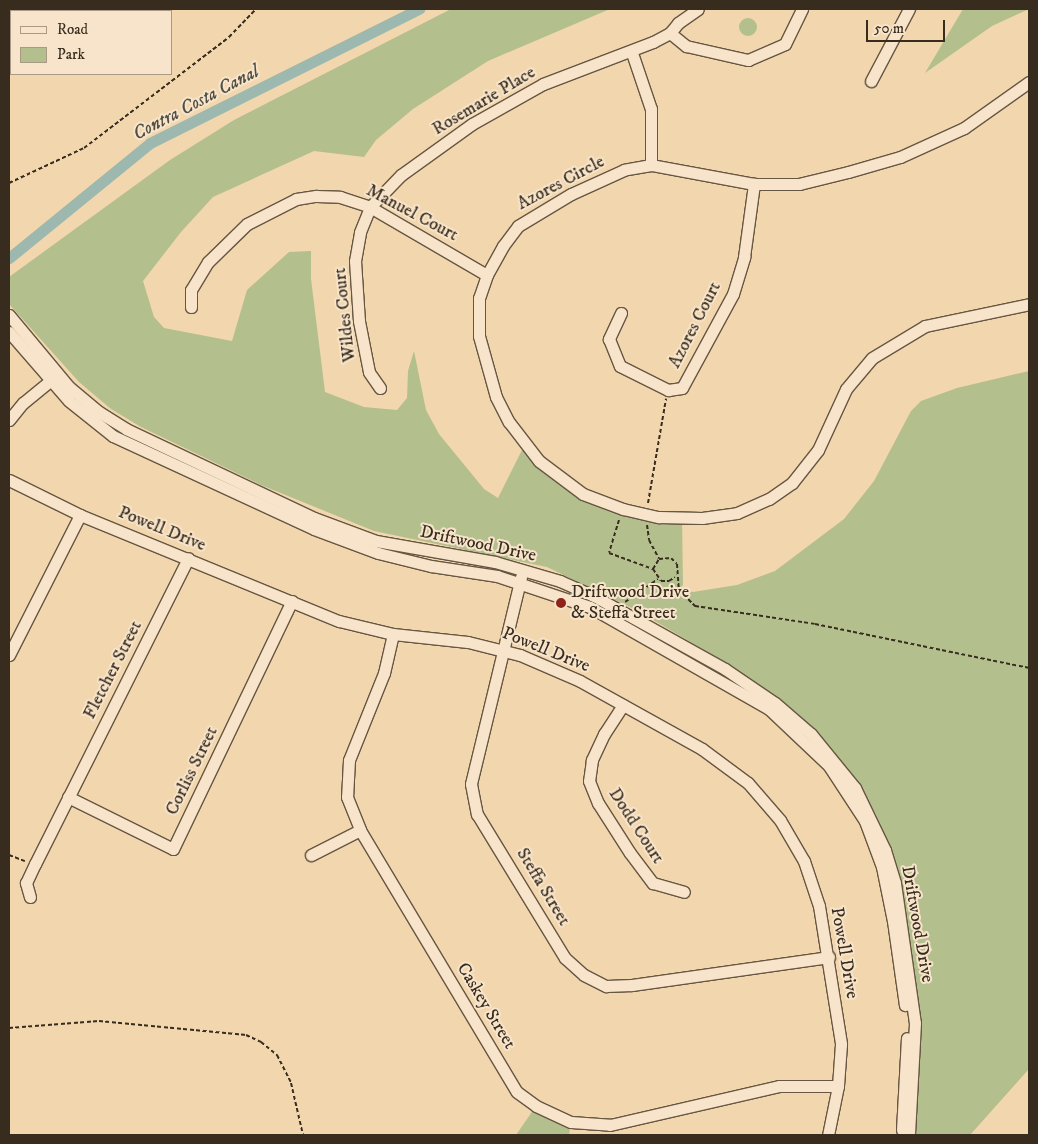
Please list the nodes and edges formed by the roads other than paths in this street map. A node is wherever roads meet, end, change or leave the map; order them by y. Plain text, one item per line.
1 (698, 9) edge
2 (802, 9) edge
3 (909, 9) edge
4 (670, 33) junction
5 (632, 53) junction
6 (871, 81) dead end
7 (1029, 82) edge
8 (651, 165) junction
9 (754, 184) junction
10 (370, 207) junction
11 (487, 275) junction
12 (1029, 304) edge
13 (191, 307) dead end
14 (621, 313) dead end
15 (9, 315) edge
16 (9, 332) edge
17 (55, 377) junction
18 (380, 388) dead end
19 (9, 420) edge
20 (9, 480) edge
21 (80, 516) junction
22 (188, 558) junction
23 (522, 569) junction
24 (520, 583) junction
25 (292, 601) junction
26 (394, 634) junction
27 (503, 649) junction
28 (9, 655) edge
29 (623, 705) junction
30 (68, 797) junction
31 (360, 830) junction
32 (311, 855) dead end
33 (684, 892) dead end
34 (30, 897) dead end
35 (829, 957) junction
36 (838, 1086) junction
37 (828, 1135) edge
38 (902, 1135) edge
39 (909, 1135) edge

1 - 4 street, Rosemarie Place
2 - 4 street
3 - 6 street
4 - 5 street, Rosemarie Place
5 - 8 street
5 - 10 street, Rosemarie Place
7 - 9 street, Azores Circle
8 - 9 street, Azores Circle
8 - 11 street, Azores Circle
9 - 14 street, Azores Court
10 - 11 street, Manuel Court
10 - 13 street, Manuel Court
10 - 18 street, Wildes Court
11 - 12 street, Azores Circle
15 - 17 street, Driftwood Drive
16 - 17 street, Driftwood Drive
17 - 19 street
17 - 23 street, Driftwood Drive
17 - 24 street, Driftwood Drive
20 - 21 street, Powell Drive
21 - 22 street, Powell Drive
21 - 28 street
22 - 25 street, Powell Drive
22 - 30 street, Fletcher Street
23 - 24 street, Steffa Street
23 - 39 street, Driftwood Drive
24 - 27 street, Steffa Street
24 - 38 street, Driftwood Drive
25 - 26 street, Powell Drive
25 - 30 street, Corliss Street
26 - 27 street, Powell Drive
26 - 31 street, Caskey Street
27 - 29 street, Powell Drive
27 - 35 street, Steffa Street
29 - 33 street, Dodd Court
29 - 35 street, Powell Drive
30 - 34 street, Fletcher Street
31 - 32 street
31 - 36 street, Caskey Street
35 - 36 street, Powell Drive
36 - 37 street, Powell Drive

